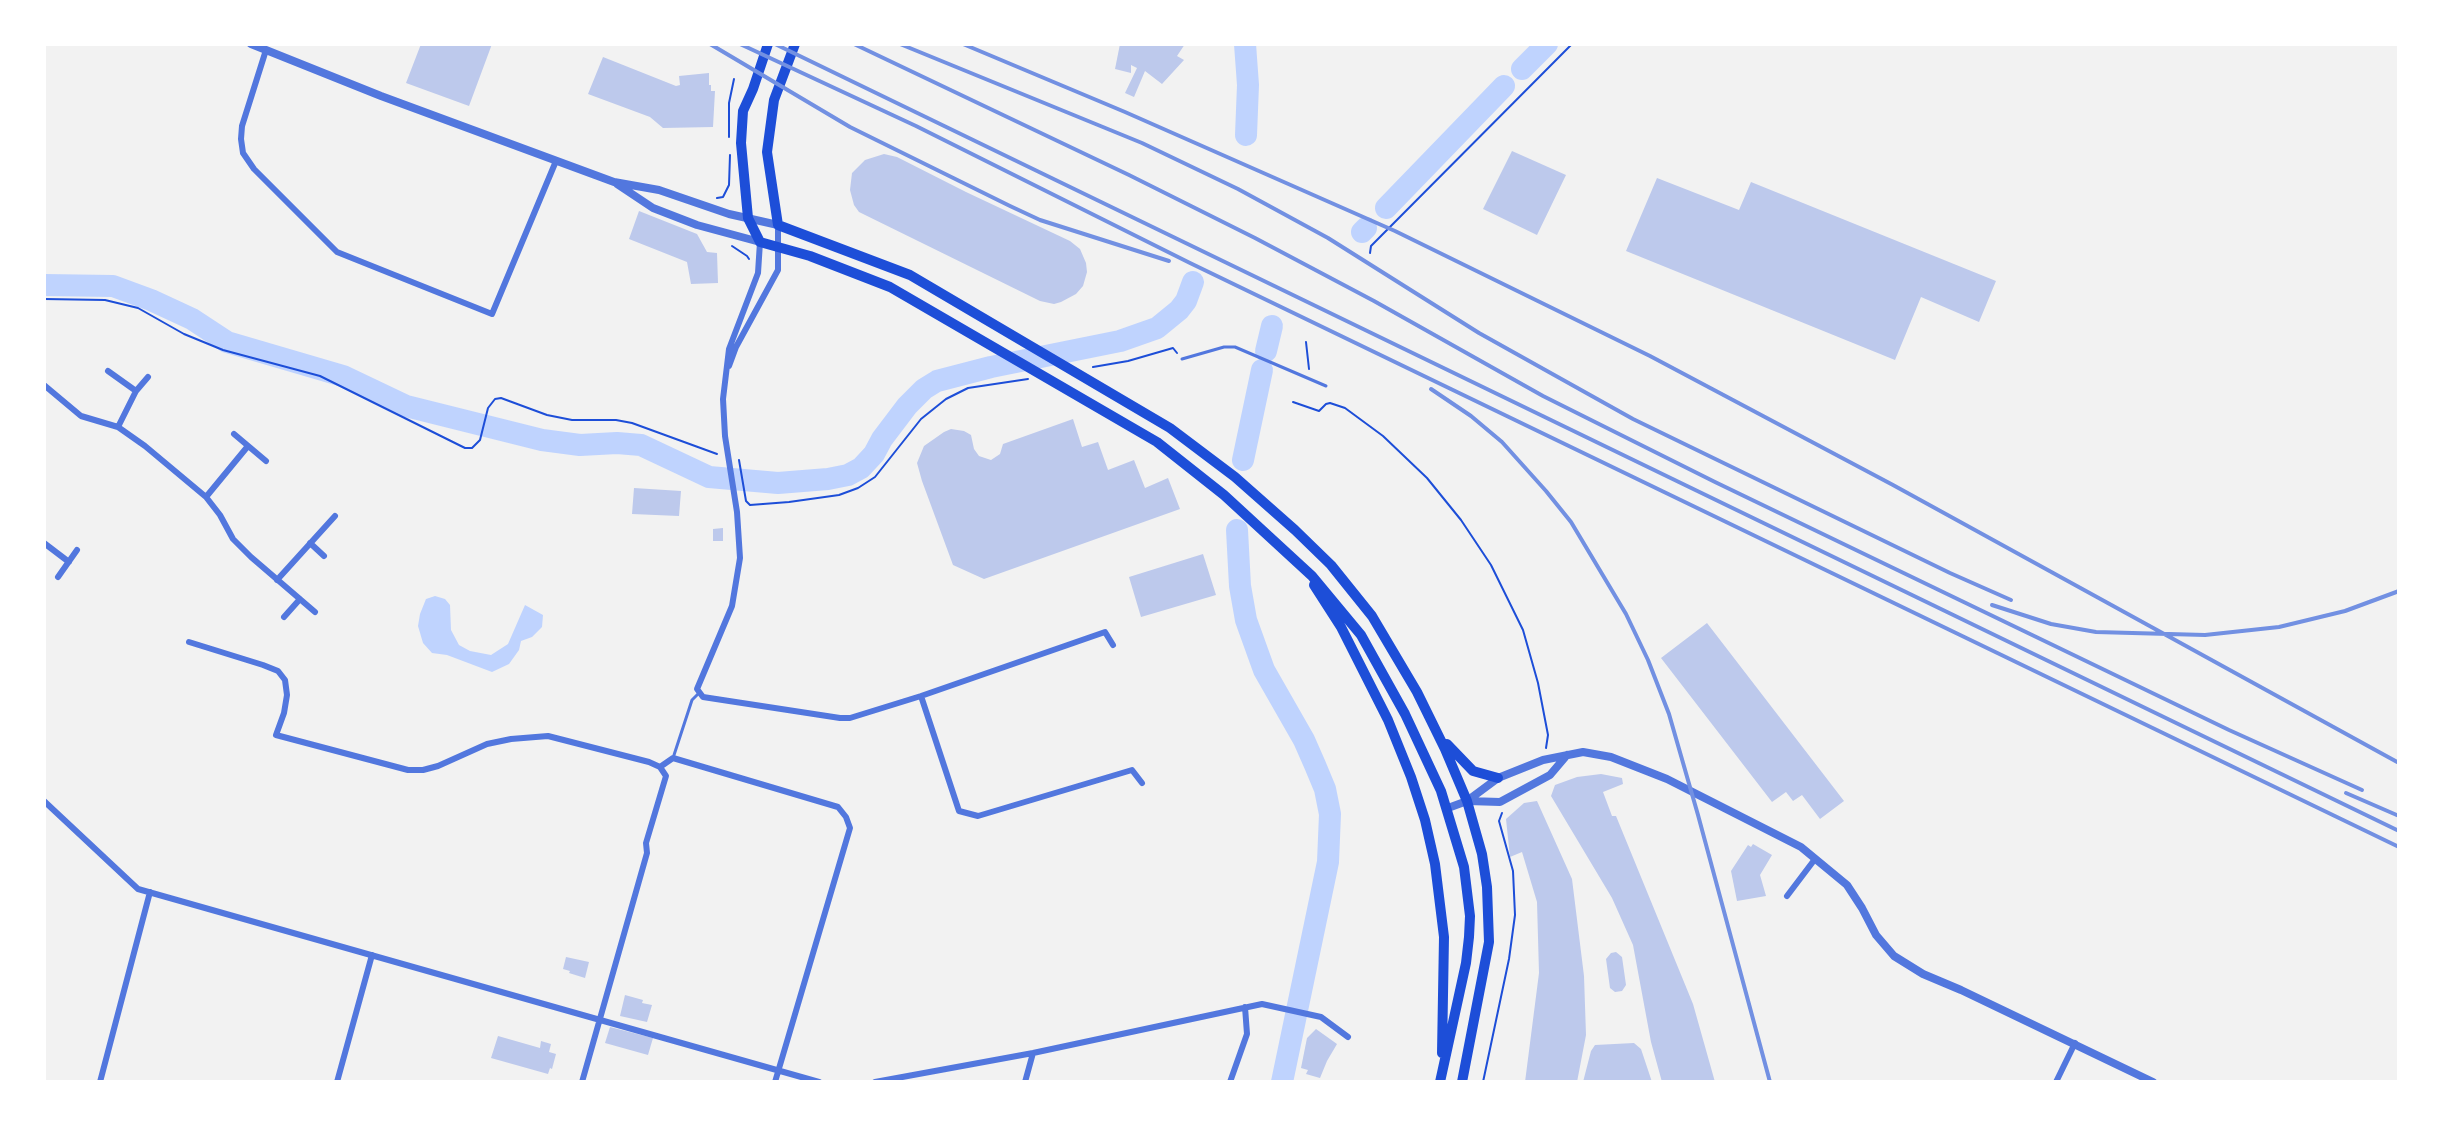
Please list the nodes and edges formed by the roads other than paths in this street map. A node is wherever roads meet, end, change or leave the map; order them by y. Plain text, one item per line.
1 (251, 44) edge
2 (768, 44) edge
3 (795, 44) edge
4 (266, 50) junction
5 (556, 161) junction
6 (614, 182) junction
7 (748, 218) junction
8 (778, 225) junction
9 (760, 242) junction
10 (779, 247) junction
11 (1182, 359) road end
12 (108, 371) dead end
13 (148, 377) dead end
14 (724, 381) junction
15 (44, 385) edge
16 (1326, 386) dead end
17 (136, 391) junction
18 (118, 427) junction
19 (234, 434) dead end
20 (248, 446) junction
21 (266, 461) dead end
22 (206, 497) junction
23 (335, 516) dead end
24 (44, 543) edge
25 (310, 543) junction
26 (77, 550) dead end
27 (324, 556) dead end
28 (69, 562) junction
29 (1298, 563) junction
30 (58, 577) dead end
31 (277, 580) junction
32 (300, 599) junction
33 (315, 612) dead end
34 (284, 617) dead end
35 (189, 642) dead end
36 (1113, 645) dead end
37 (699, 693) junction
38 (921, 696) junction
39 (1440, 737) junction
40 (1567, 755) junction
41 (673, 758) junction
42 (660, 767) junction
43 (1498, 778) junction
44 (1142, 783) dead end
45 (44, 801) edge
46 (1467, 801) junction
47 (1448, 808) junction
48 (1815, 859) junction
49 (150, 892) junction
50 (1787, 896) dead end
51 (372, 955) junction
52 (1245, 1007) junction
53 (600, 1019) junction
54 (1348, 1037) dead end
55 (2075, 1043) junction
56 (1033, 1053) junction
57 (778, 1072) junction
58 (1440, 1081) edge
59 (100, 1082) edge
60 (337, 1082) edge
61 (582, 1082) edge
62 (775, 1082) edge
63 (819, 1082) edge
64 (875, 1082) edge
65 (1025, 1082) edge
66 (1230, 1082) edge
67 (1462, 1082) edge
68 (2056, 1082) edge
69 (2153, 1082) edge

1 - 4 street
2 - 7 main road
3 - 8 main road
4 - 5 street
4 - 5 street
5 - 6 street
6 - 7 street
6 - 9 street
7 - 8 street
7 - 9 main road
8 - 10 street
8 - 39 main road
9 - 10 main road
9 - 14 street
10 - 14 street
10 - 29 main road
11 - 16 lane
12 - 17 street
13 - 17 street
14 - 37 street
15 - 18 street
17 - 18 street
18 - 22 street
19 - 20 street
20 - 21 street
20 - 22 street
22 - 31 street
23 - 25 street
24 - 28 street
25 - 27 street
25 - 31 street
26 - 28 street
28 - 30 street
29 - 47 main road
29 - 58 main road
31 - 32 street
32 - 33 street
32 - 34 street
35 - 42 street
36 - 38 street
37 - 38 street
37 - 41 lane
38 - 44 street
39 - 43 main road
39 - 46 main road
40 - 43 street
40 - 46 street
40 - 48 street
41 - 42 street
41 - 57 street
42 - 53 street
43 - 46 street
45 - 49 street
46 - 47 street
46 - 67 main road
47 - 58 main road
48 - 50 street
48 - 55 street
49 - 51 street
49 - 59 street
51 - 53 street
51 - 60 street
52 - 54 street
52 - 56 street
52 - 66 street
53 - 57 street
53 - 61 street
55 - 68 street
55 - 69 street
56 - 64 street
56 - 65 street
57 - 62 street
57 - 63 street

